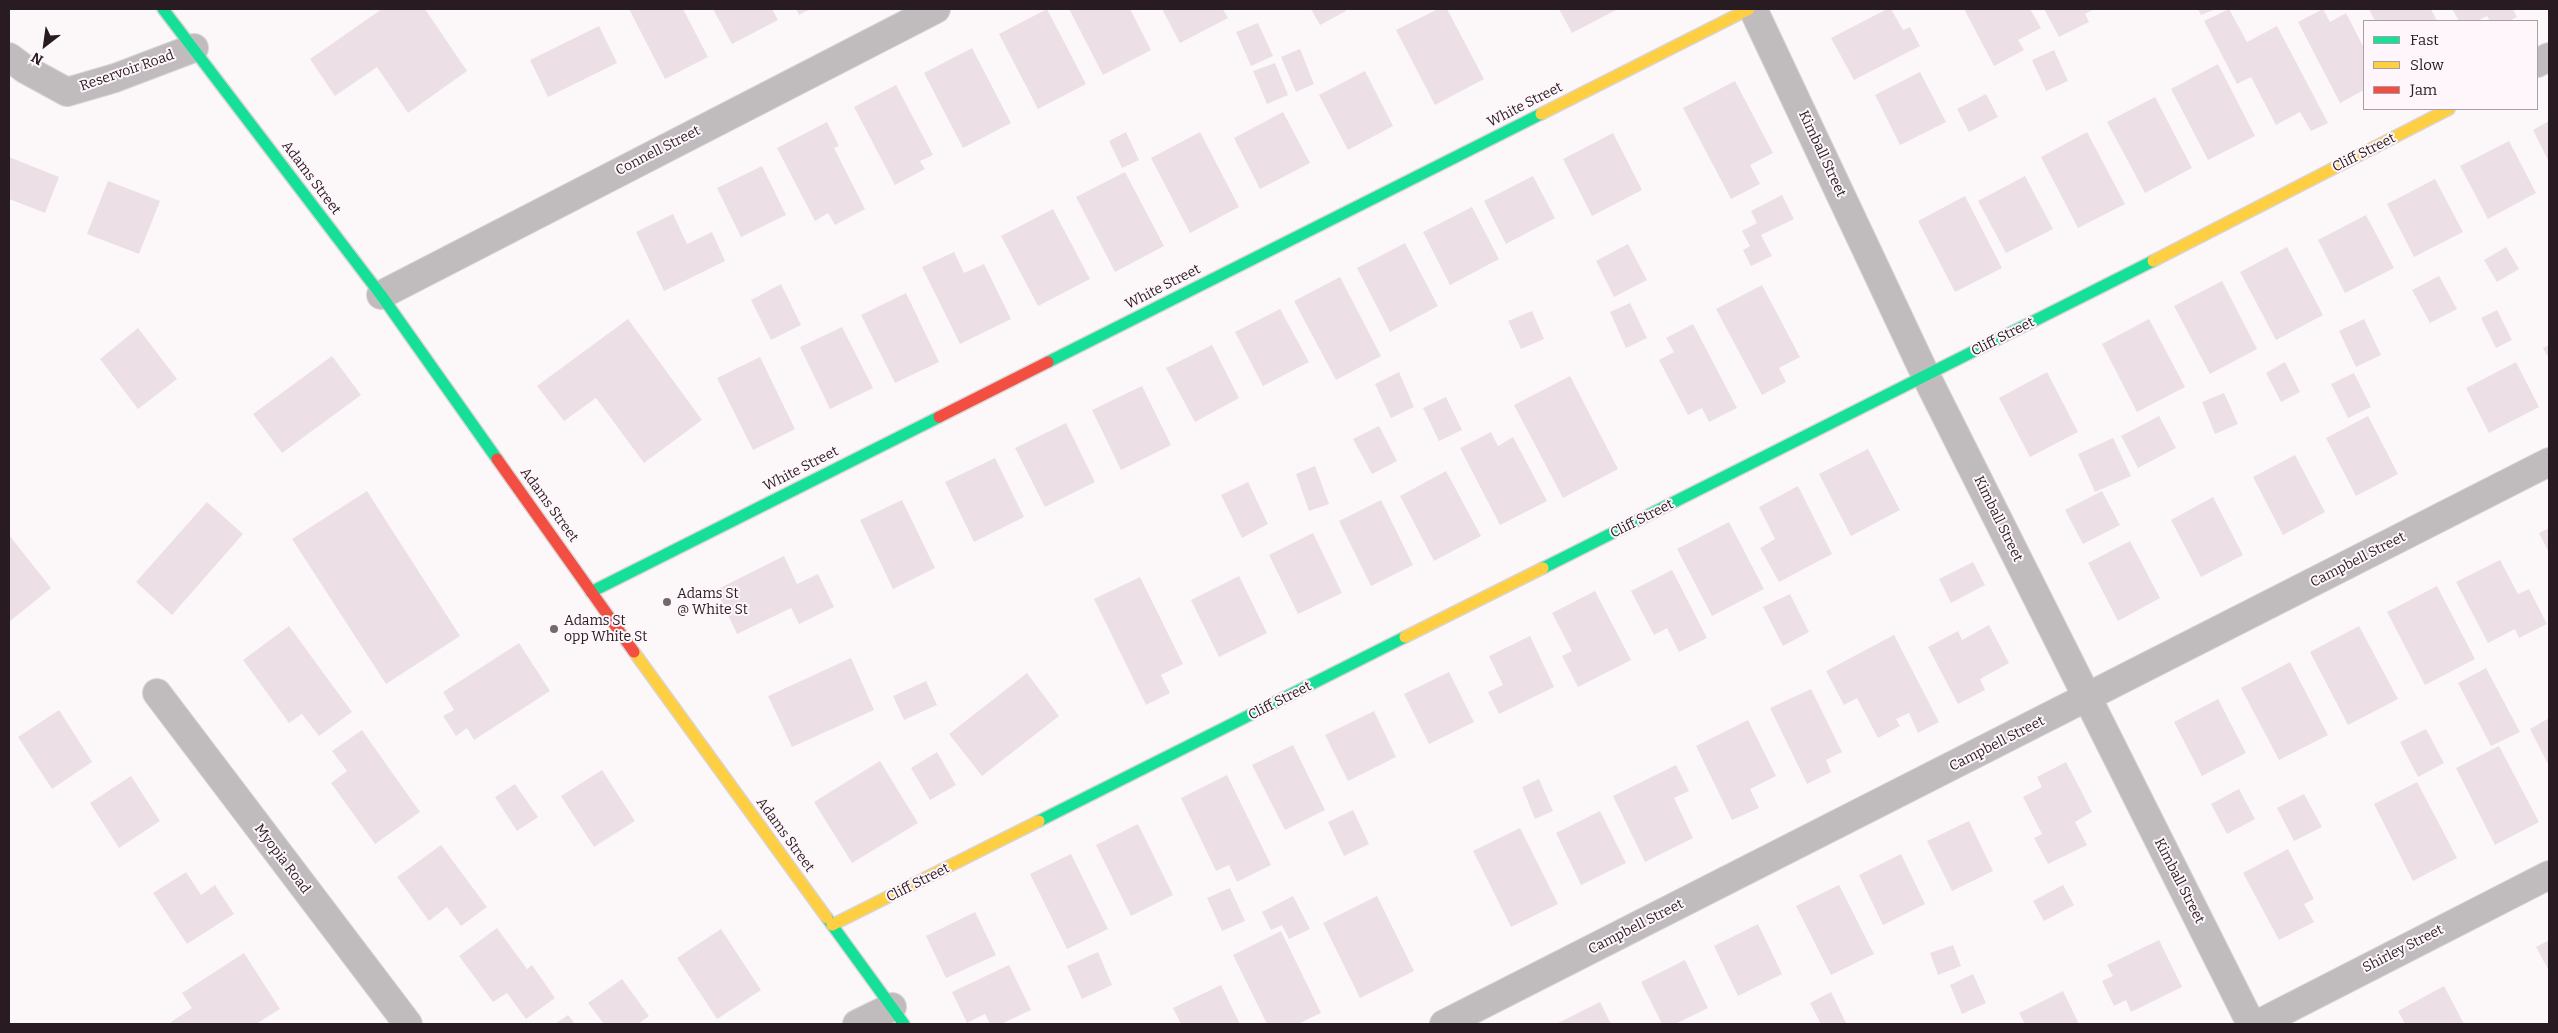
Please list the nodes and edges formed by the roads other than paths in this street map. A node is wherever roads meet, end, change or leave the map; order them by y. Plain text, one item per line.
1 (163, 9) edge
2 (936, 9) edge
3 (1751, 9) edge
4 (194, 48) junction
5 (9, 57) edge
6 (2447, 110) edge
7 (381, 295) junction
8 (1926, 376) junction
9 (2549, 462) edge
10 (591, 592) junction
11 (157, 693) dead end
12 (2087, 698) junction
13 (2549, 875) edge
14 (832, 926) junction
15 (898, 1016) edge
16 (408, 1024) edge
17 (856, 1024) edge
18 (1444, 1024) edge
19 (2251, 1024) edge
20 (2258, 1024) edge

1 - 4 street, Adams Street
2 - 7 street, Connell Street
3 - 8 street, Kimball Street
3 - 10 street, White Street
4 - 5 street, Reservoir Road
4 - 7 street, Adams Street
6 - 8 street, Cliff Street
7 - 10 street, Adams Street
8 - 12 street, Kimball Street
8 - 14 street, Cliff Street
9 - 12 street, Campbell Street
10 - 14 street, Adams Street
11 - 16 street, Myopia Road
12 - 18 street, Campbell Street
12 - 19 street, Kimball Street
13 - 20 street, Shirley Street
14 - 15 street, Adams Street
15 - 17 street

